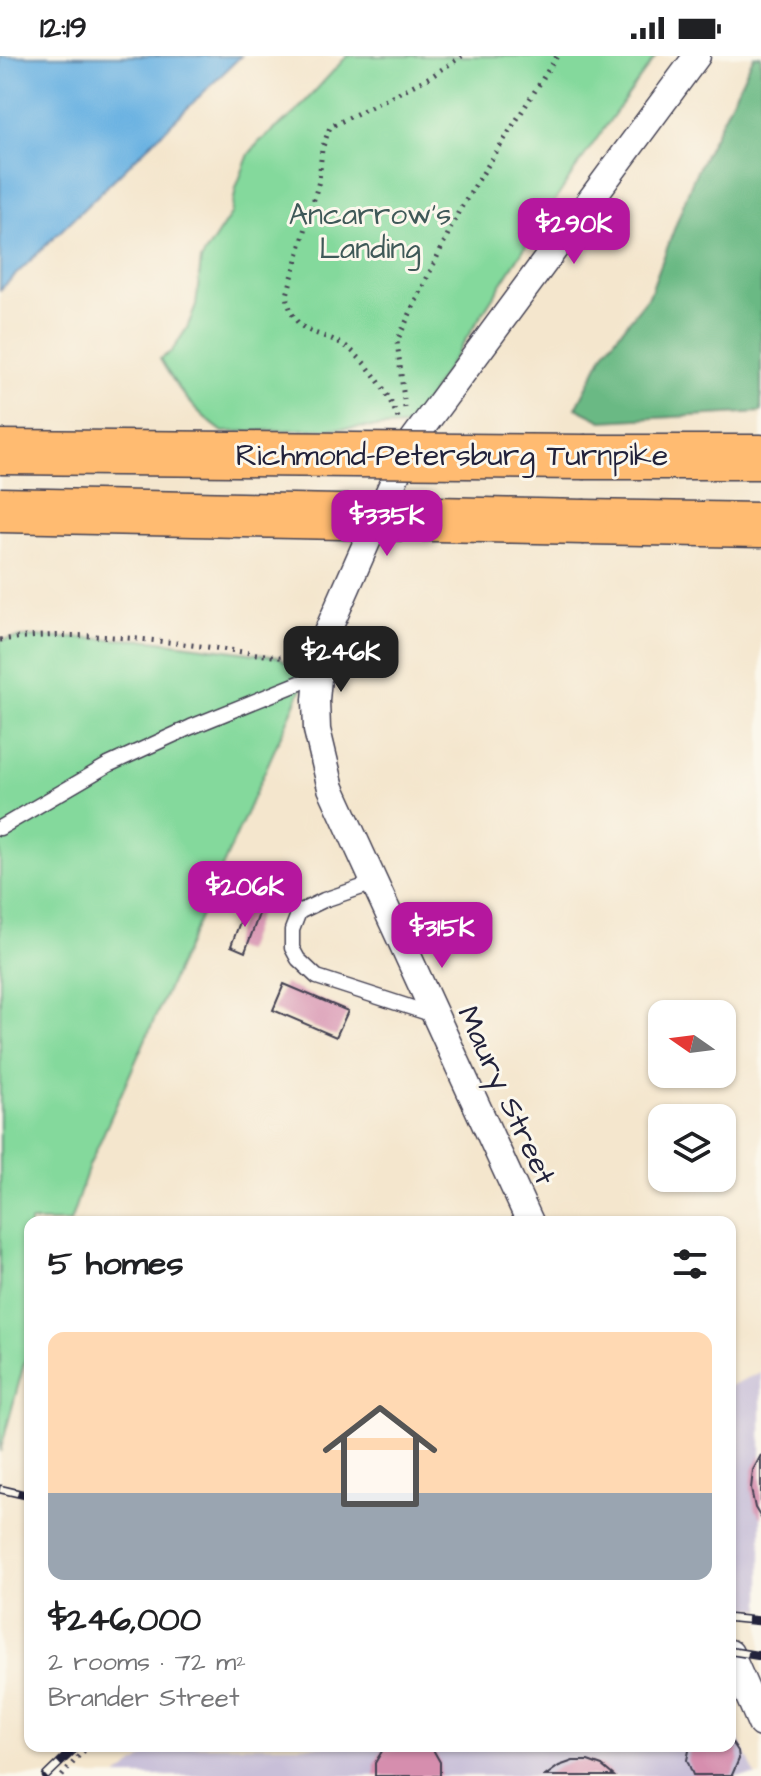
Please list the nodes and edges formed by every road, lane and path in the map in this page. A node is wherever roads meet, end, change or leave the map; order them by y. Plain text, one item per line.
1 (462, 56) edge
2 (557, 56) edge
3 (697, 56) edge
4 (410, 444) junction
5 (0, 452) edge
6 (761, 457) edge
7 (0, 510) edge
8 (761, 527) edge
9 (0, 640) edge
10 (319, 666) junction
11 (0, 828) edge
12 (374, 883) junction
13 (435, 1016) junction
14 (527, 1216) edge
15 (736, 1667) edge
16 (761, 1724) edge
17 (82, 1752) edge
18 (62, 1776) edge

1 - 4 path
2 - 4 path
3 - 4 street, Maury Street
4 - 10 street, Maury Street
5 - 6 highway, Richmond-Petersburg Turnpike, bridge
7 - 8 highway, Richmond-Petersburg Turnpike, bridge
9 - 10 path
10 - 11 lane
10 - 12 street, Maury Street
12 - 13 street, Maury Street
12 - 13 lane
13 - 14 street, Maury Street
15 - 16 street
17 - 18 path

